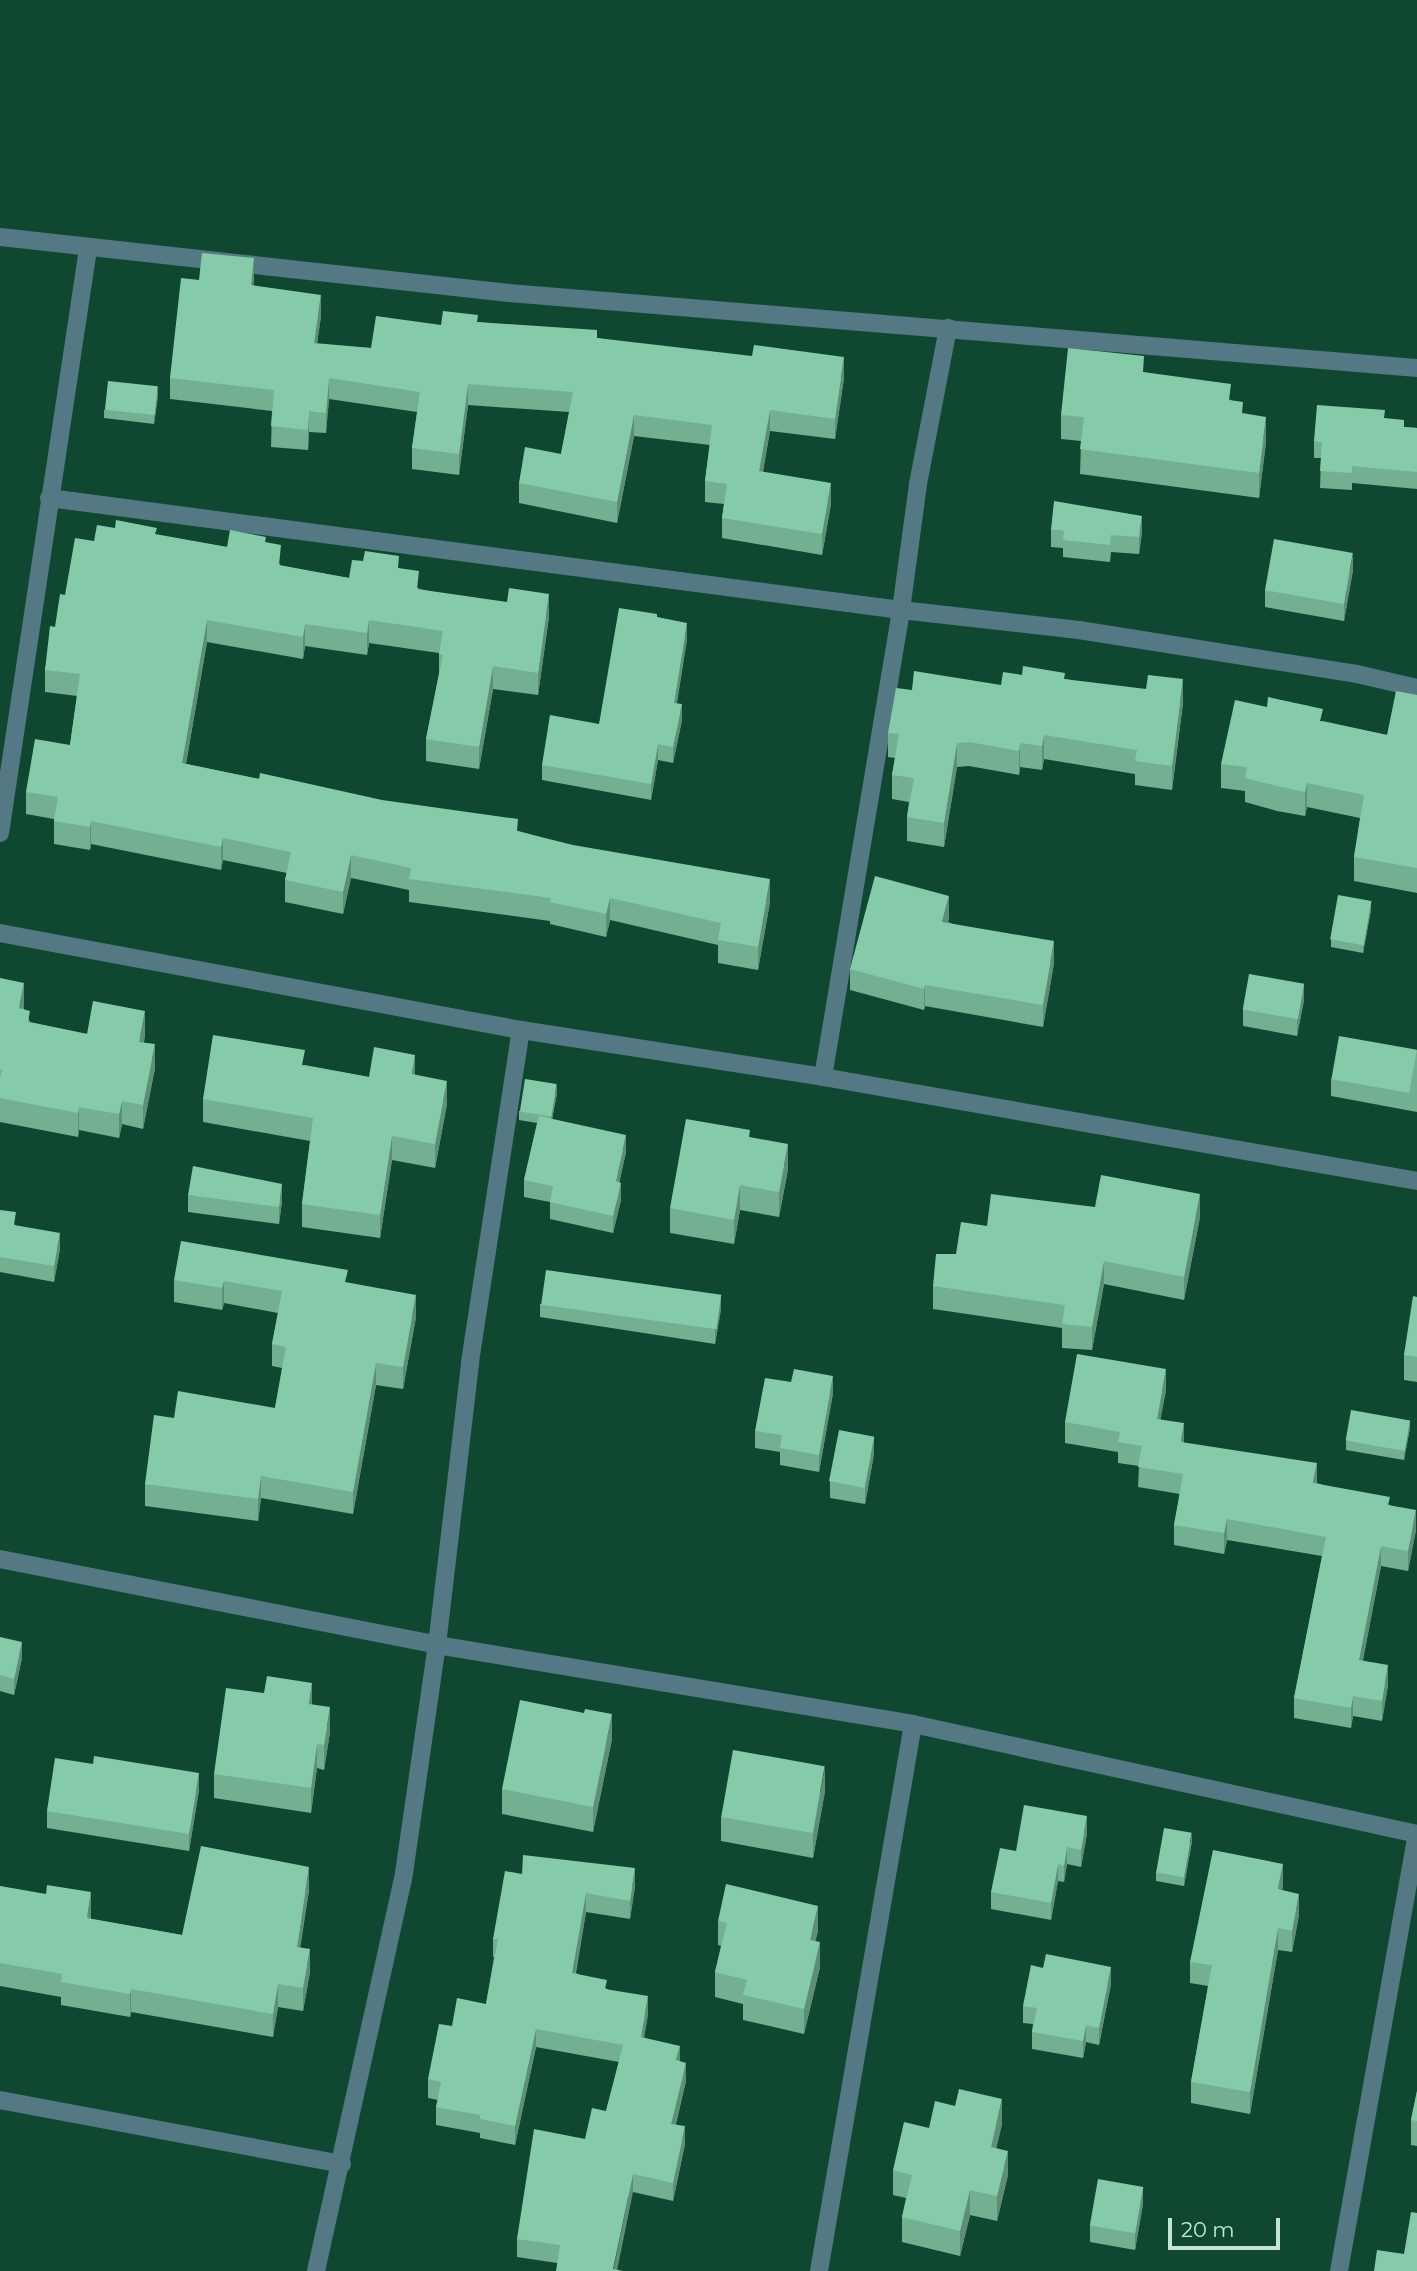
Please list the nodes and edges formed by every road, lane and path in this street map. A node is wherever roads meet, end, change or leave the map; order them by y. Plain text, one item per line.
1 (0, 237) edge
2 (88, 249) junction
3 (948, 328) junction
4 (1417, 368) edge
5 (49, 499) junction
6 (901, 610) junction
7 (1417, 688) edge
8 (0, 833) edge
9 (0, 933) edge
10 (522, 1030) junction
11 (822, 1077) junction
12 (1417, 1181) edge
13 (0, 1559) edge
14 (437, 1645) junction
15 (913, 1724) junction
16 (1417, 1834) edge
17 (0, 2101) edge
18 (342, 2164) junction
19 (316, 2271) edge
20 (819, 2271) edge
21 (1339, 2271) edge

1 - 2 street
2 - 3 street
2 - 5 street
3 - 4 street
3 - 6 street
5 - 6 street
5 - 8 street
6 - 7 street
6 - 11 street
9 - 10 street
10 - 11 street
10 - 14 street
11 - 12 street
13 - 14 street
14 - 15 street
14 - 18 street
15 - 16 street
15 - 20 street
16 - 21 street
17 - 18 street
18 - 19 street

